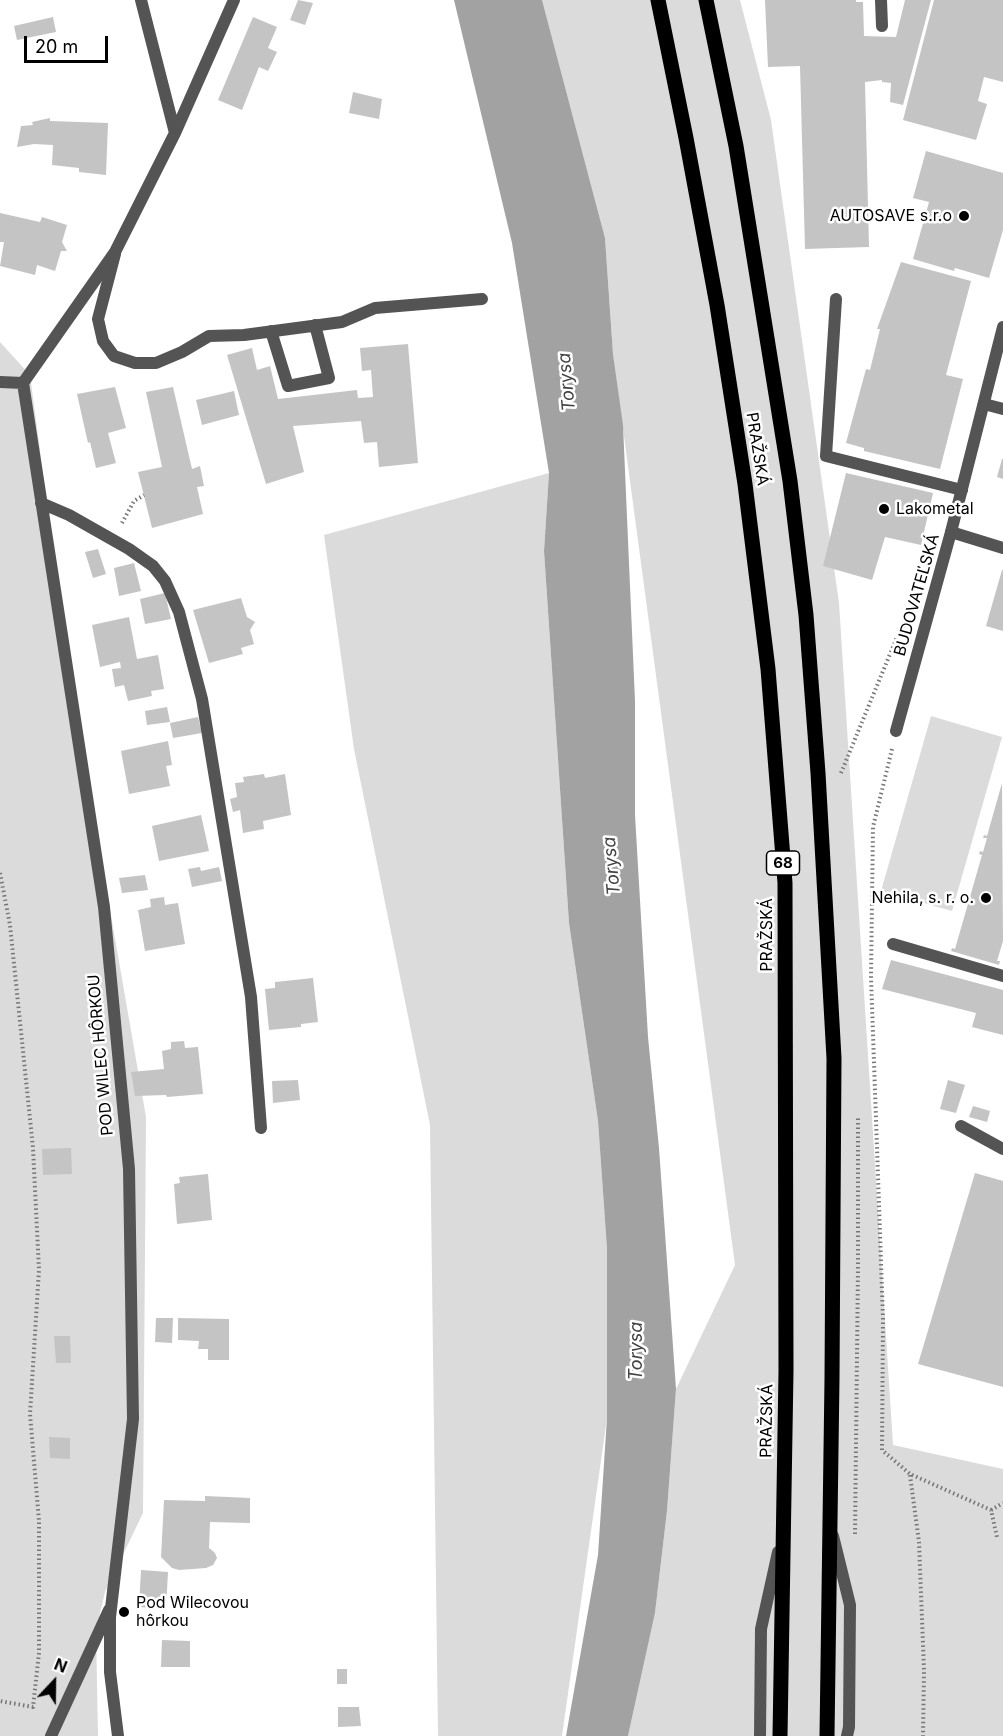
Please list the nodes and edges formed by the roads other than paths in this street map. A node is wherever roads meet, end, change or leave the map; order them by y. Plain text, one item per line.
1 (141, 0) edge
2 (234, 0) edge
3 (658, 0) edge
4 (706, 0) edge
5 (881, 0) edge
6 (882, 26) dead end
7 (175, 133) junction
8 (115, 252) junction
9 (482, 299) dead end
10 (836, 299) dead end
11 (315, 326) junction
12 (1003, 327) edge
13 (272, 331) junction
14 (0, 382) edge
15 (23, 383) junction
16 (984, 404) junction
17 (1003, 409) edge
18 (962, 490) junction
19 (41, 503) junction
20 (951, 532) junction
21 (1003, 548) edge
22 (896, 731) road end
23 (893, 944) dead end
24 (1003, 976) edge
25 (961, 1126) dead end
26 (261, 1128) dead end
27 (1003, 1149) edge
28 (830, 1522) junction
29 (783, 1531) junction
30 (111, 1606) junction
31 (51, 1736) edge
32 (118, 1736) edge
33 (760, 1736) edge
34 (780, 1736) edge
35 (827, 1736) edge
36 (847, 1736) edge

1 - 7 street
2 - 7 street
3 - 29 main road, PRAŽSKÁ / 68
4 - 28 main road, PRAŽSKÁ / 68
5 - 6 street
7 - 8 street
8 - 13 street
8 - 15 street
9 - 11 street
10 - 18 street
11 - 13 street
11 - 13 street
12 - 16 street, BUDOVATEĽSKÁ
14 - 15 street
15 - 19 street, POD WILEC HÔRKOU
16 - 17 street
16 - 18 street, BUDOVATEĽSKÁ
18 - 20 street, BUDOVATEĽSKÁ
19 - 26 street
19 - 30 street, POD WILEC HÔRKOU
20 - 21 street
20 - 22 street, BUDOVATEĽSKÁ
23 - 24 street
25 - 27 street
28 - 35 main road, PRAŽSKÁ / 68
28 - 36 street
29 - 33 street
29 - 34 main road, PRAŽSKÁ / 68
30 - 31 street, POD WILEC HÔRKOU
30 - 32 street, POD WILEC HÔRKOU

